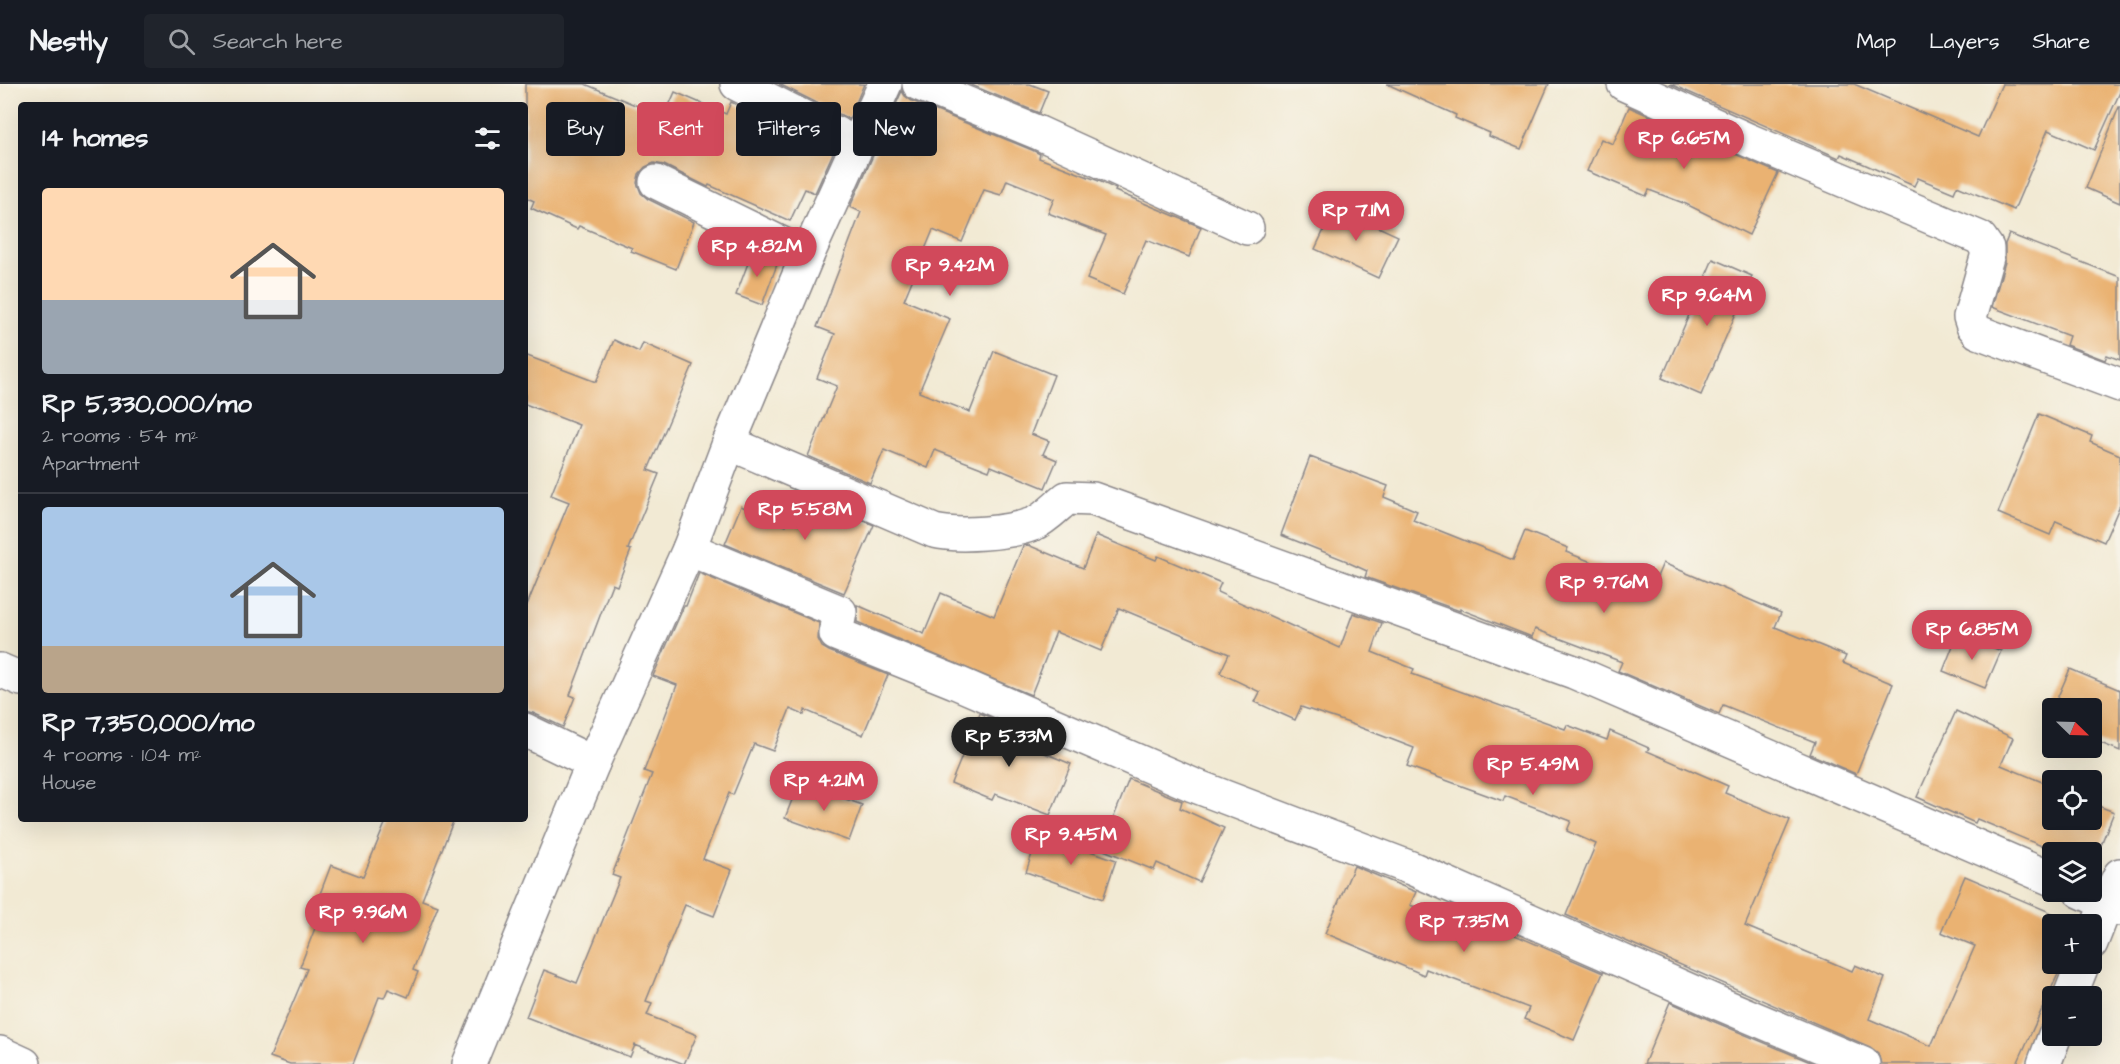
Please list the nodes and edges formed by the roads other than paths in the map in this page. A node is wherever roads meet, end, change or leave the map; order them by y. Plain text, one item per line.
1 (737, 84) edge
2 (885, 84) edge
3 (919, 84) edge
4 (1624, 84) edge
5 (877, 102) edge
6 (853, 142) edge
7 (853, 153) edge
8 (656, 182) dead end
9 (1247, 228) dead end
10 (807, 256) junction
11 (2120, 385) edge
12 (729, 444) junction
13 (689, 549) junction
14 (0, 670) edge
15 (18, 678) edge
16 (528, 731) edge
17 (593, 763) junction
18 (2042, 875) edge
19 (2107, 894) edge
20 (2100, 914) edge
21 (2051, 1046) edge
22 (0, 1053) edge
23 (24, 1064) edge
24 (469, 1064) edge
25 (1863, 1064) edge
26 (2044, 1064) edge

1 - 6 street
2 - 5 street
3 - 9 street
4 - 11 street
7 - 10 street
8 - 10 street
10 - 12 street
12 - 13 street
12 - 18 street
13 - 17 street
13 - 25 street
14 - 15 street
16 - 17 street
17 - 24 street
19 - 20 street
21 - 26 street
22 - 23 street

